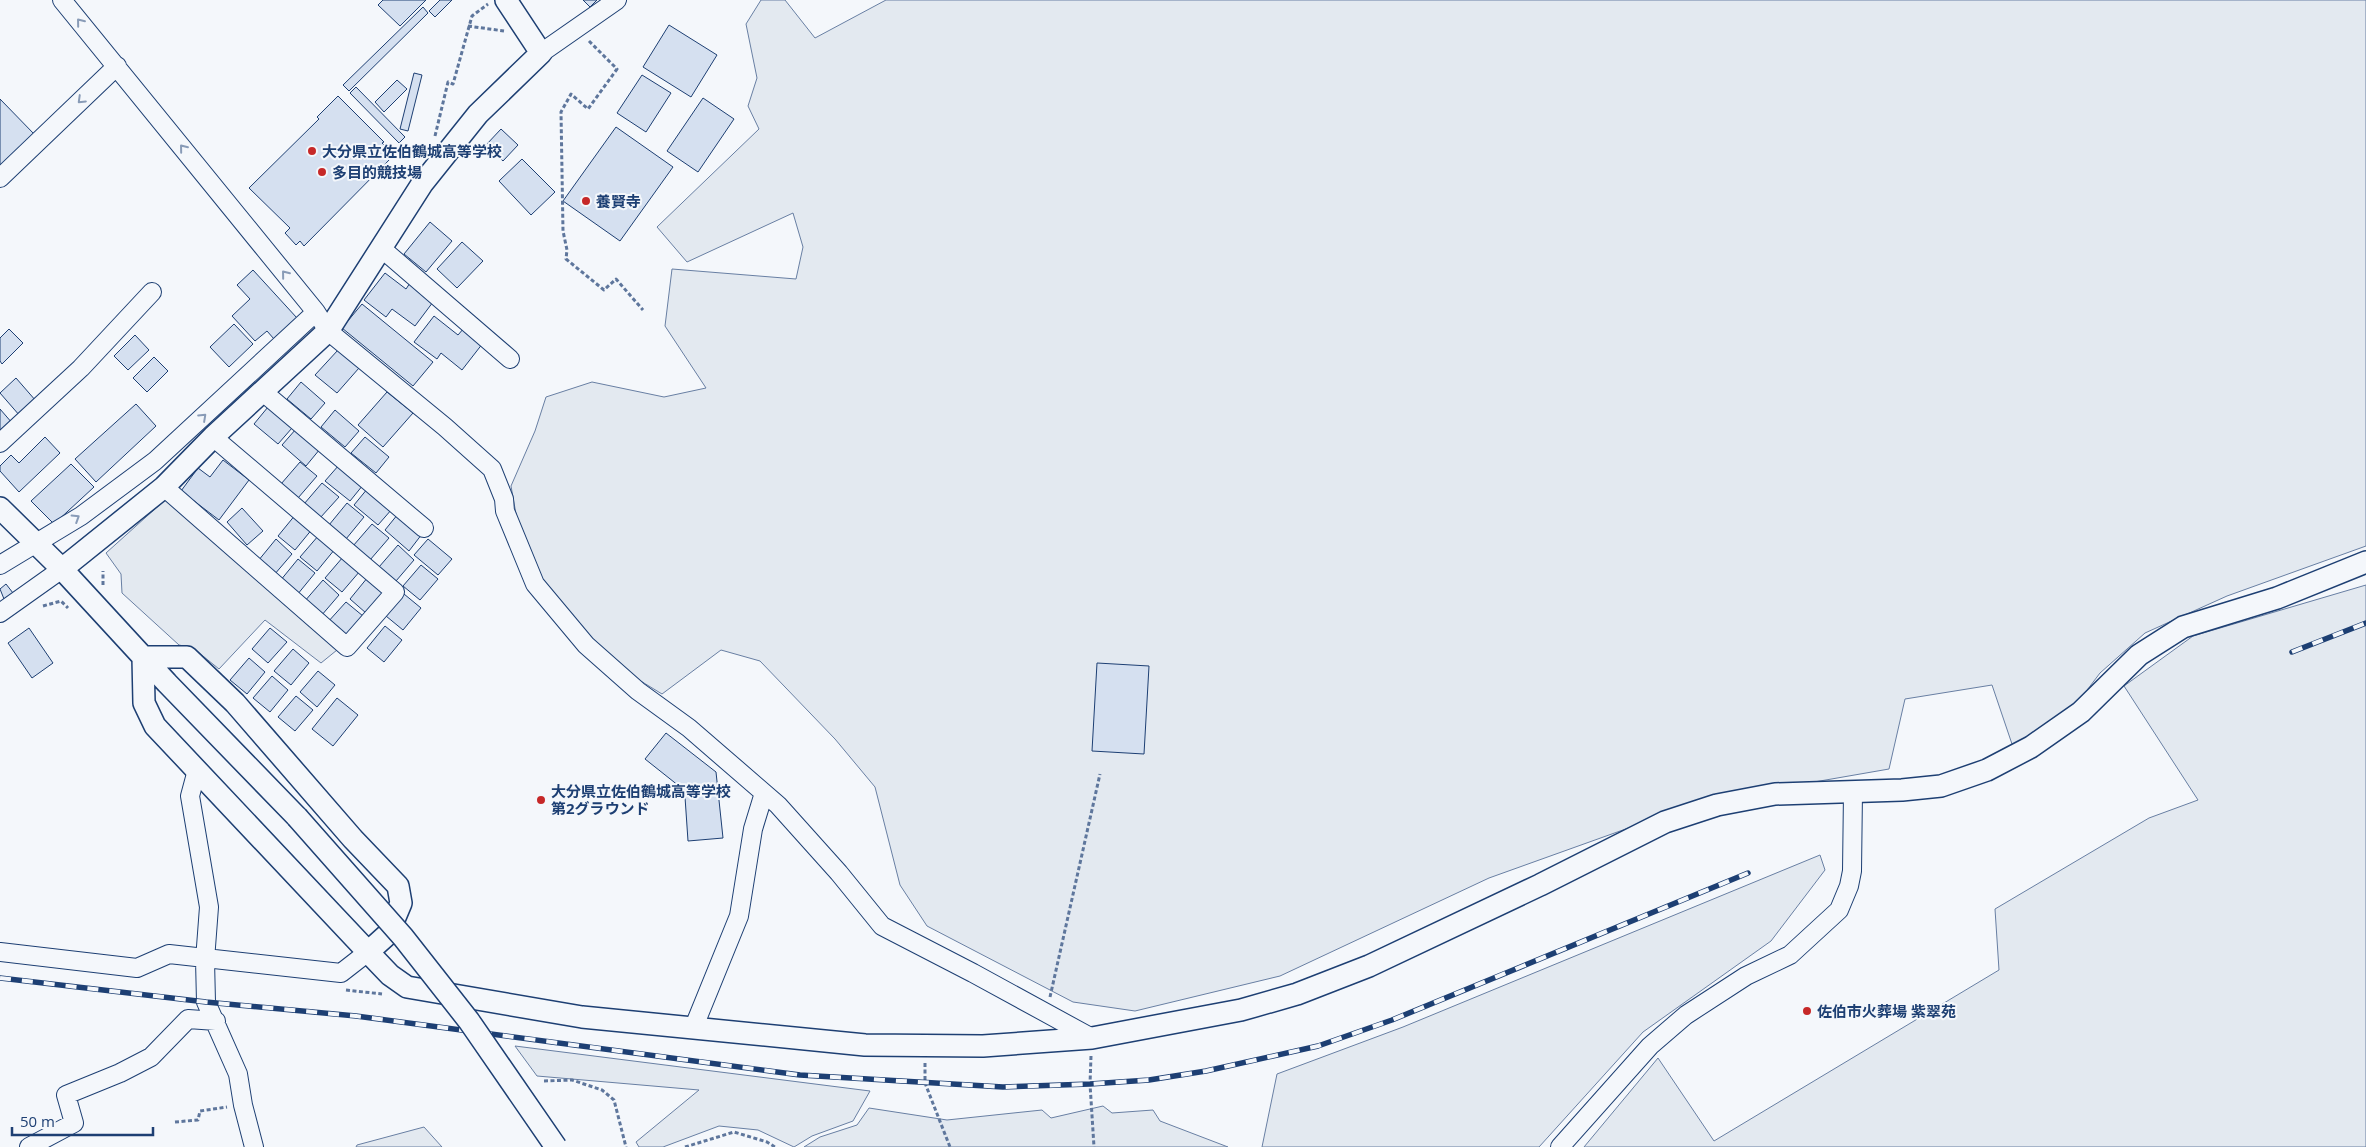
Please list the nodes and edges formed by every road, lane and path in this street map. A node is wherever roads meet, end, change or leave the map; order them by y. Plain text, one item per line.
1 (62, 0) edge
2 (617, 0) edge
3 (499, 1) edge
4 (468, 26) junction
5 (523, 27) junction
6 (577, 27) junction
7 (541, 53) junction
8 (116, 66) junction
9 (434, 140) dead end
10 (0, 178) edge
11 (381, 248) junction
12 (152, 292) dead end
13 (643, 310) dead end
14 (316, 312) junction
15 (328, 331) junction
16 (510, 359) dead end
17 (263, 392) junction
18 (213, 437) junction
19 (0, 443) edge
20 (164, 487) junction
21 (0, 508) edge
22 (424, 528) dead end
23 (35, 544) junction
24 (2366, 562) edge
25 (0, 564) edge
26 (62, 570) junction
27 (42, 606) dead end
28 (0, 613) edge
29 (74, 614) dead end
30 (143, 657) junction
31 (197, 770) junction
32 (1100, 774) dead end
33 (1853, 792) junction
34 (764, 793) junction
35 (0, 952) edge
36 (368, 952) junction
37 (205, 960) junction
38 (1048, 1006) junction
39 (216, 1021) junction
40 (692, 1029) junction
41 (1092, 1038) junction
42 (926, 1045) junction
43 (544, 1081) dead end
44 (243, 1105) junction
45 (176, 1122) dead end
46 (29, 1147) edge
47 (254, 1147) edge
48 (556, 1147) edge
49 (626, 1147) edge
50 (685, 1147) edge
51 (775, 1147) edge
52 (950, 1147) edge
53 (1094, 1147) edge
54 (1560, 1147) edge

8 -> 1 street
2 - 6 street
3 - 4 path
3 - 5 street
4 - 5 path
4 - 9 path
5 - 7 street
6 - 7 street
6 - 13 path
7 - 11 street
8 -> 10 street
14 -> 8 street
11 - 15 street
11 - 16 street
12 - 19 street
14 - 15 street
23 -> 14 street
15 - 17 street
15 - 34 street
17 - 18 street
17 - 22 street
18 - 20 street
18 - 20 street
20 - 26 street
21 - 23 street
23 - 25 street
23 - 26 street
24 - 33 street
26 - 28 street
26 - 30 street
27 - 29 path
30 - 31 street
30 - 36 street
30 - 48 street, bridge
31 - 36 street
31 - 37 street
32 - 38 path
33 - 41 street
33 - 54 street
34 - 38 street
34 - 40 street
35 - 37 street
36 - 37 street
36 - 40 street
37 - 39 street
38 - 41 street
39 - 44 street
39 - 46 street
40 - 42 street
41 - 42 street
41 - 53 path
42 - 52 path
43 - 49 path
44 - 45 path
44 - 47 street
50 - 51 path

